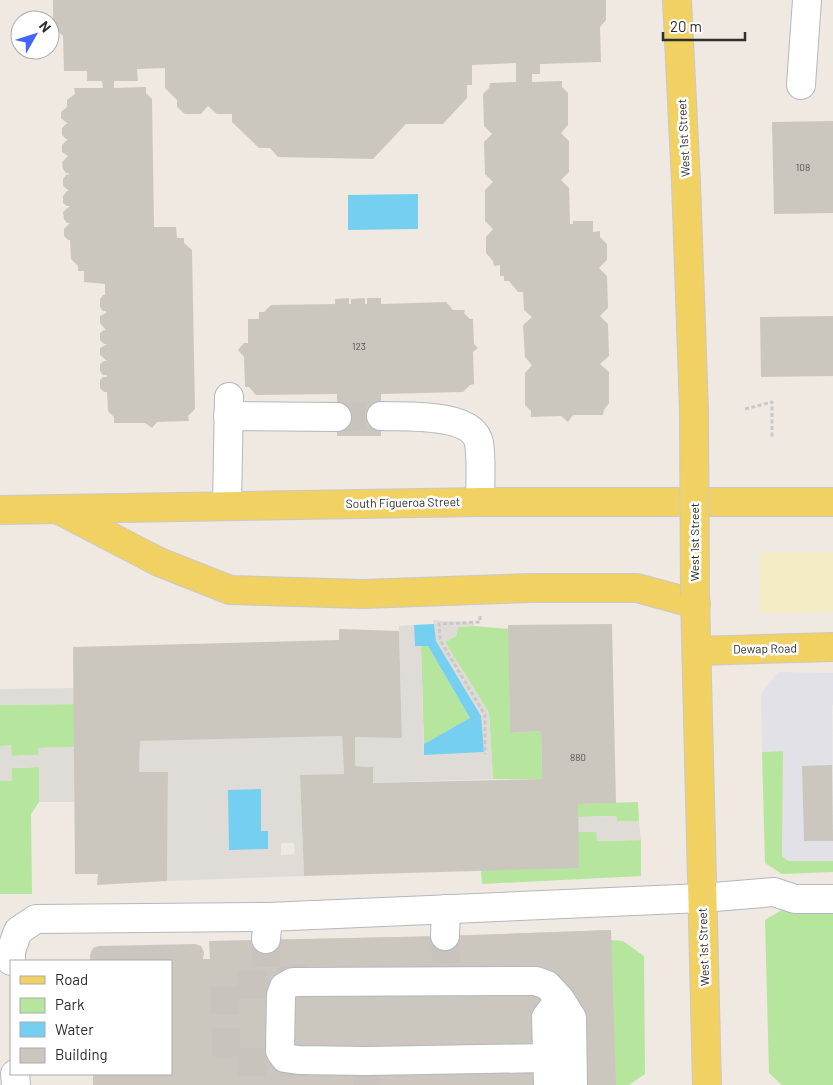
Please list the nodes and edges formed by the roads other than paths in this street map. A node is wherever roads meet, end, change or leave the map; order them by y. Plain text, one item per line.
1 (677, 0) edge
2 (808, 0) edge
3 (801, 85) dead end
4 (381, 416) tunnel mouth
5 (337, 417) tunnel mouth
6 (480, 502) junction
7 (820, 502) edge
8 (227, 506) junction
9 (0, 510) edge
10 (60, 510) junction
11 (696, 600) junction
12 (833, 647) edge
13 (696, 651) junction
14 (833, 880) edge
15 (774, 892) junction
16 (702, 898) junction
17 (833, 899) edge
18 (446, 909) junction
19 (445, 936) tunnel mouth
20 (11, 960) edge
21 (560, 999) junction
22 (547, 1058) junction
23 (548, 1085) edge
24 (573, 1085) edge
25 (707, 1085) edge

1 - 11 main road, West 1st Street, bridge
2 - 3 lane
4 - 6 lane
5 - 8 lane
6 - 7 main road, South Figueroa Street
6 - 8 main road, South Figueroa Street
8 - 10 main road, South Figueroa Street
9 - 10 main road, South Figueroa Street
10 - 11 main road
11 - 13 main road, West 1st Street
12 - 13 main road, Dewap Road
13 - 16 main road, West 1st Street
14 - 15 lane
15 - 16 lane
15 - 17 lane
16 - 18 lane
16 - 25 main road, West 1st Street
18 - 19 lane
18 - 20 lane
21 - 22 lane
21 - 22 lane
21 - 24 lane
22 - 23 lane

